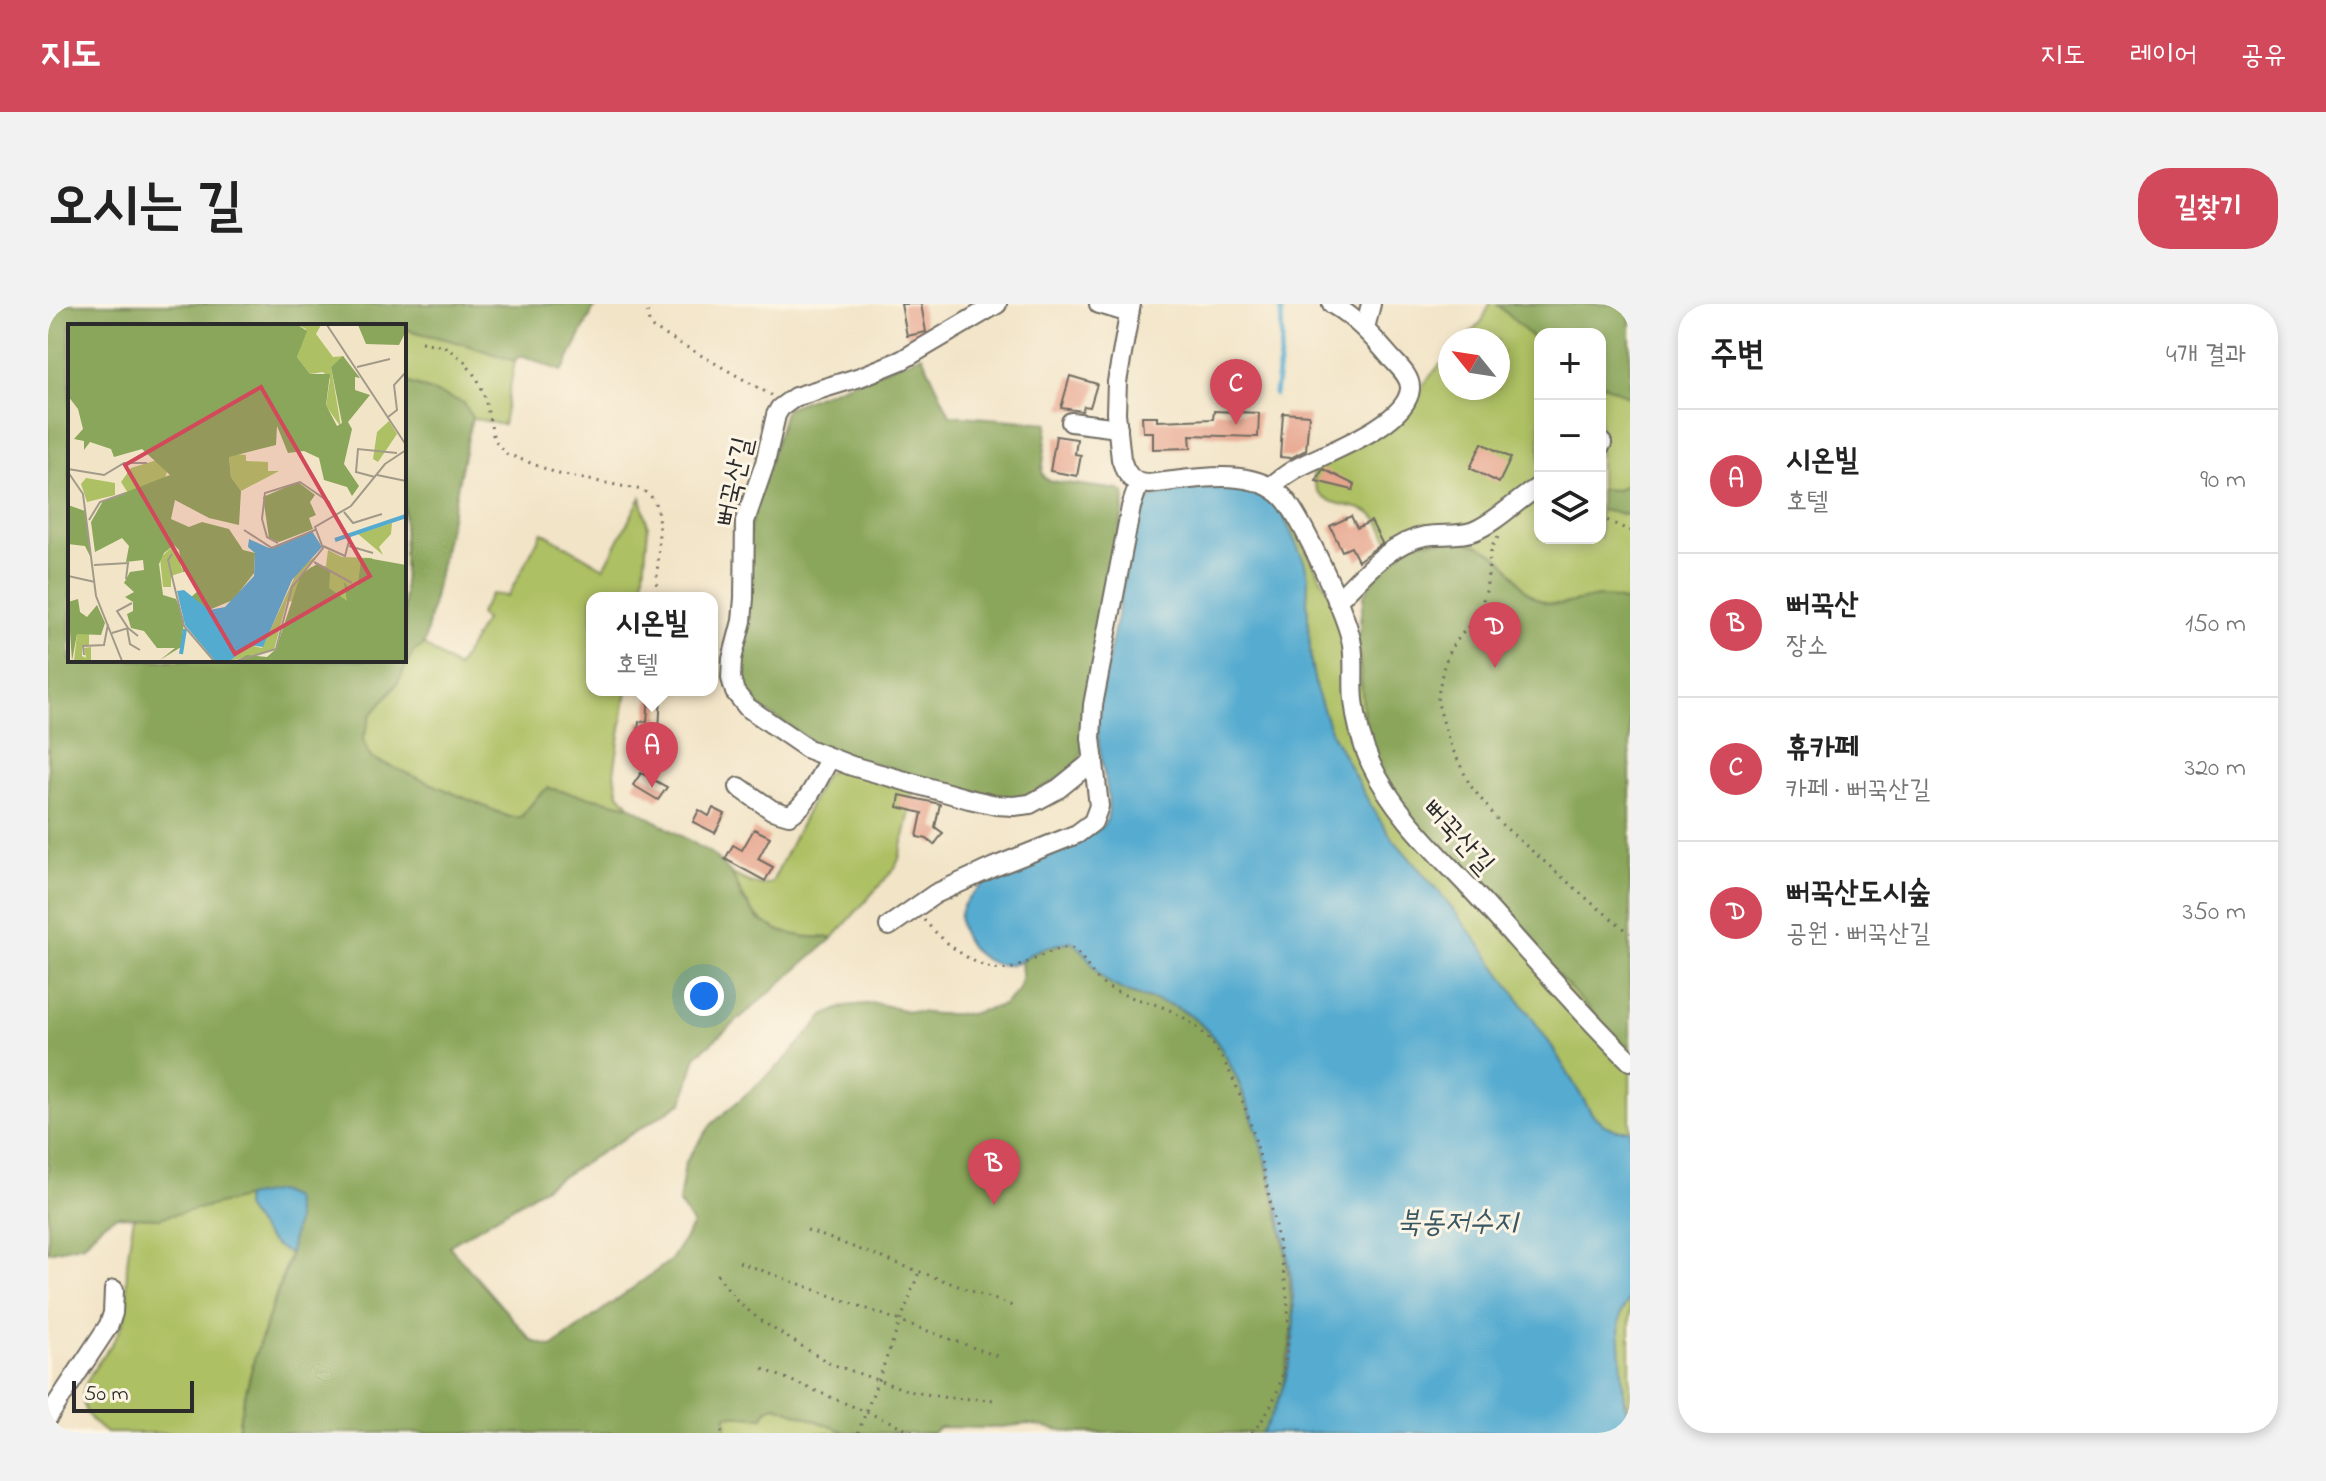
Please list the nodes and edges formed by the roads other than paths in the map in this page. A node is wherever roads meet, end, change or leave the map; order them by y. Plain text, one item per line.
1 (997, 304) edge
2 (1099, 304) edge
3 (1332, 304) edge
4 (1371, 304) edge
5 (1130, 308) edge
6 (1365, 328) junction
7 (1071, 422) dead end
8 (1118, 428) junction
9 (1139, 483) junction
10 (1270, 487) junction
11 (1534, 490) edge
12 (1337, 601) junction
13 (830, 758) junction
14 (1094, 760) junction
15 (739, 787) dead end
16 (889, 926) dead end
17 (1630, 1061) edge
18 (114, 1290) dead end
19 (48, 1417) edge

1 - 13 street, 뻐꾹산길
2 - 5 street
3 - 6 street
4 - 6 street
5 - 8 street
6 - 10 street
7 - 8 street
8 - 9 street
9 - 10 street
9 - 14 street
10 - 12 street, 뻐꾹산길
11 - 12 street
12 - 17 street, 뻐꾹산길
13 - 14 street, 뻐꾹산길
13 - 15 street
14 - 16 street
18 - 19 street

